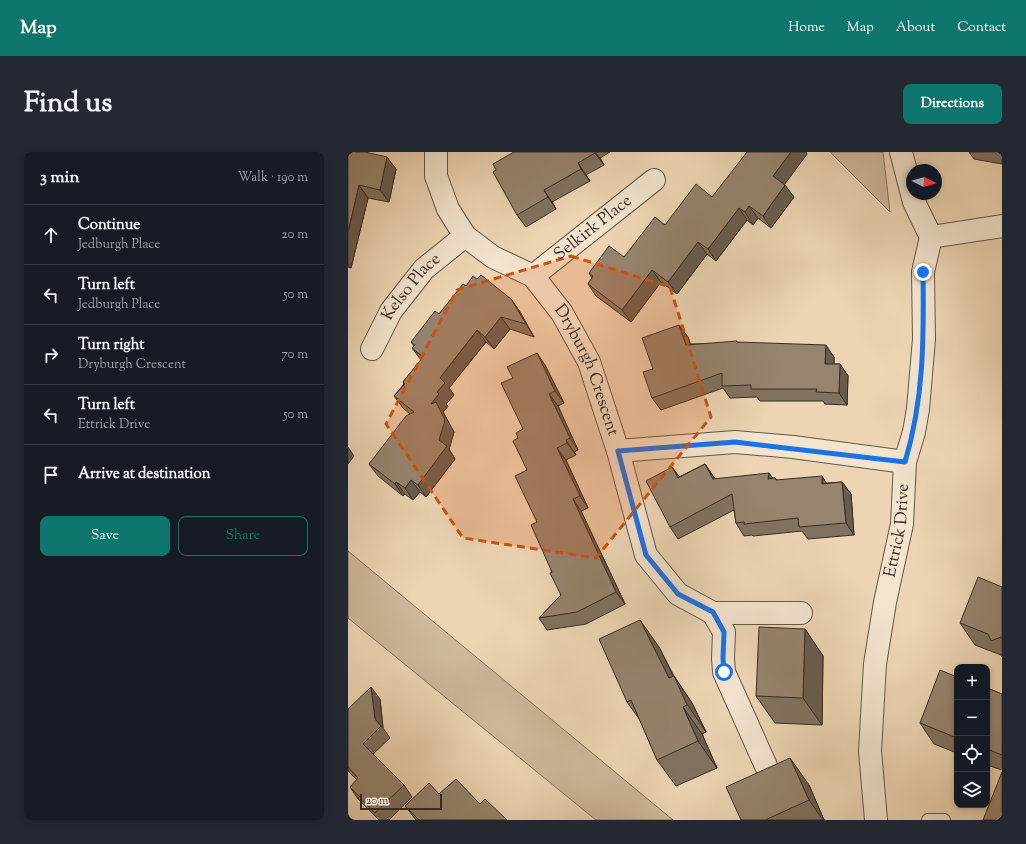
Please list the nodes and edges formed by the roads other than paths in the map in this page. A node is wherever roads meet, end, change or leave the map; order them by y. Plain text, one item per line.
1 (436, 152) edge
2 (901, 152) edge
3 (654, 180) dead end
4 (1002, 226) edge
5 (464, 236) junction
6 (930, 237) junction
7 (533, 276) junction
8 (372, 350) dead end
9 (618, 451) junction
10 (905, 462) junction
11 (713, 612) junction
12 (801, 613) dead end
13 (766, 766) dead end
14 (876, 820) edge
15 (928, 820) edge
16 (944, 820) edge

1 - 5 street, Dryburgh Crescent
2 - 6 street
3 - 7 street, Selkirk Place
4 - 6 street
5 - 7 street, Dryburgh Crescent
5 - 8 street, Kelso Place
6 - 10 street, Ettrick Drive
7 - 9 street, Dryburgh Crescent
9 - 10 street, Dryburgh Crescent
9 - 11 street
10 - 14 street, Ettrick Drive
11 - 12 street
11 - 13 street
15 - 16 lane

